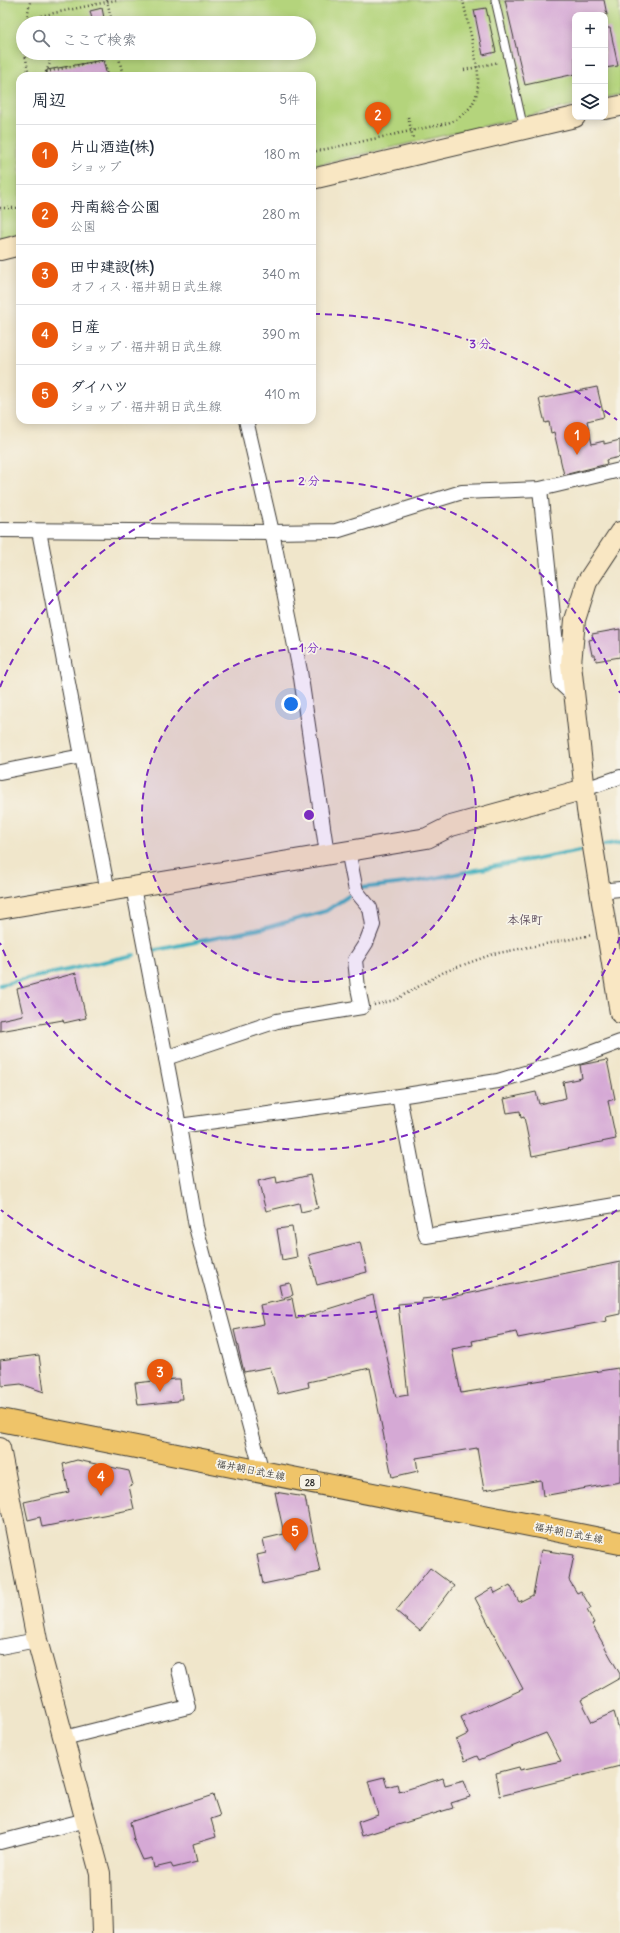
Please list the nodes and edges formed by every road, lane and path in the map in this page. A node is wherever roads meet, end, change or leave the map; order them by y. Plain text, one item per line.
1 (116, 0) edge
2 (463, 0) edge
3 (495, 0) edge
4 (107, 1) edge
5 (30, 2) dead end
6 (27, 16) edge
7 (40, 16) edge
8 (110, 16) edge
9 (508, 59) junction
10 (26, 60) edge
11 (49, 60) edge
12 (104, 60) edge
13 (104, 60) edge
14 (120, 60) edge
15 (477, 67) junction
16 (464, 70) dead end
17 (28, 72) edge
18 (46, 72) joint
19 (107, 72) edge
20 (122, 72) edge
21 (620, 106) edge
22 (608, 109) edge
23 (408, 118) dead end
24 (572, 118) edge
25 (524, 129) junction
26 (411, 131) junction
27 (316, 151) edge
28 (416, 154) junction
29 (316, 177) edge
30 (0, 208) edge
31 (16, 208) edge
32 (16, 246) edge
33 (0, 250) edge
34 (247, 424) edge
35 (620, 470) edge
36 (540, 489) junction
37 (0, 530) edge
38 (40, 531) junction
39 (272, 532) junction
40 (620, 532) edge
41 (576, 698) junction
42 (82, 756) junction
43 (0, 772) edge
44 (620, 777) edge
45 (585, 789) junction
46 (348, 850) junction
47 (326, 854) junction
48 (133, 887) junction
49 (620, 889) edge
50 (598, 891) junction
51 (108, 892) junction
52 (0, 909) edge
53 (606, 932) junction
54 (362, 1007) junction
55 (620, 1014) edge
56 (620, 1042) edge
57 (166, 1058) junction
58 (399, 1096) junction
59 (179, 1126) junction
60 (620, 1204) edge
61 (0, 1420) edge
62 (0, 1448) edge
63 (262, 1472) junction
64 (620, 1543) edge
65 (37, 1640) junction
66 (0, 1647) edge
67 (179, 1670) dead end
68 (64, 1738) junction
69 (86, 1820) junction
70 (0, 1842) edge
71 (102, 1933) edge

1 - 4 path
2 - 15 path
3 - 9 lane
4 - 7 path
4 - 8 path
5 - 6 path
9 - 15 path
9 - 25 lane
10 - 17 path
11 - 18 path
12 - 19 path
13 - 18 path
14 - 20 path
15 - 16 path
15 - 26 path
21 - 22 street
23 - 26 path
24 - 25 street
25 - 28 street
26 - 27 path
26 - 28 path
28 - 29 street
30 - 31 path
32 - 33 street
34 - 39 street
35 - 36 street
36 - 39 street
36 - 41 street
37 - 38 street
38 - 39 street
38 - 42 street
39 - 47 street
40 - 41 street
41 - 45 street
42 - 43 street
42 - 51 street
44 - 45 street
45 - 46 street
45 - 50 street
46 - 47 street
46 - 54 street
47 - 48 street
48 - 51 street
48 - 57 street
49 - 50 street
50 - 53 street
51 - 52 street
53 - 54 path
53 - 55 street
54 - 57 street
56 - 58 street
57 - 59 street
58 - 59 street
58 - 60 street
59 - 63 street
61 - 63 main road, 福井朝日武生線 / 28
62 - 65 street
63 - 64 main road, 福井朝日武生線 / 28
65 - 66 street
65 - 68 street
67 - 68 street
68 - 69 street
69 - 70 street
69 - 71 street

